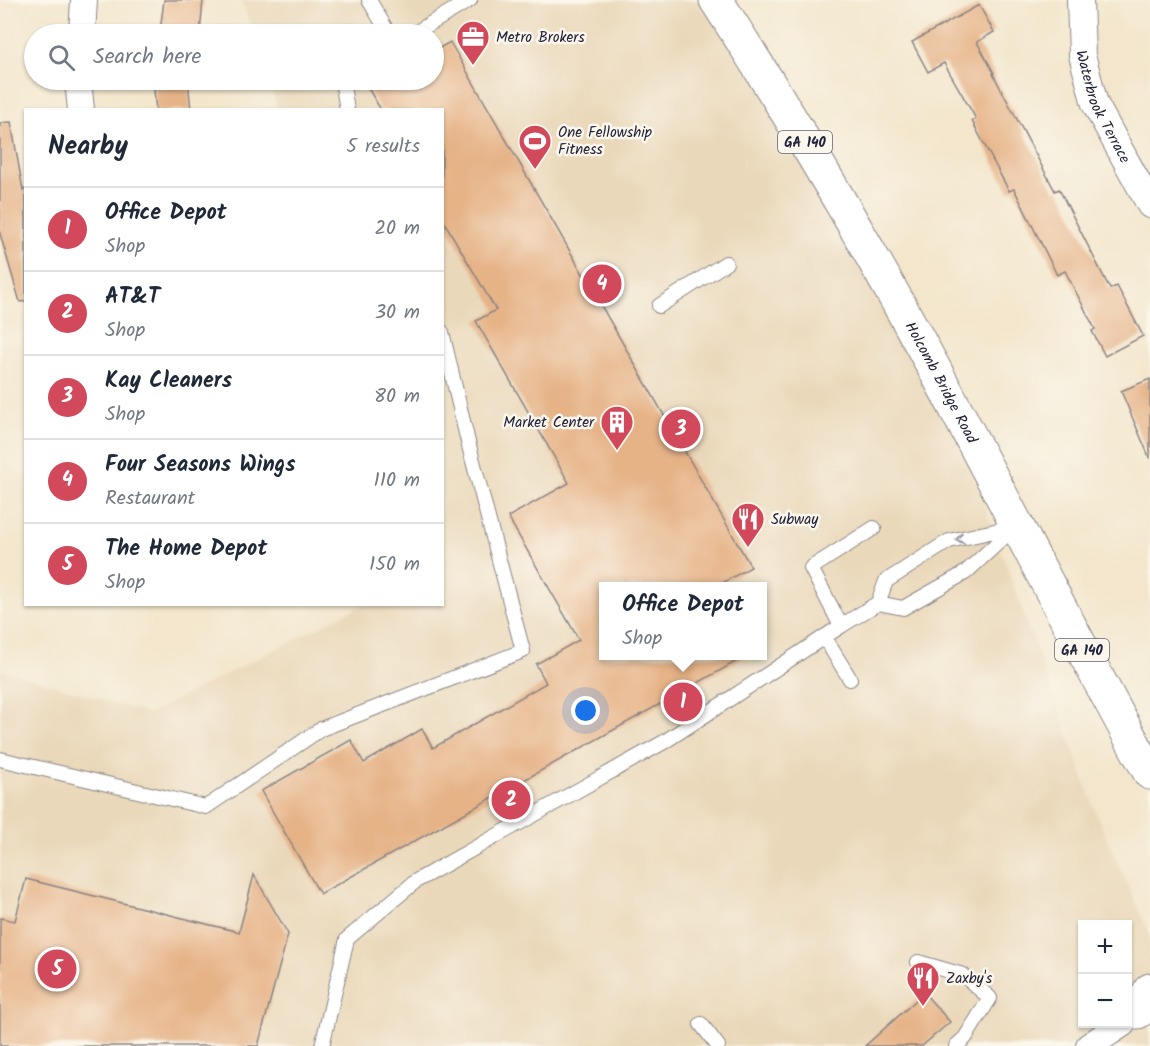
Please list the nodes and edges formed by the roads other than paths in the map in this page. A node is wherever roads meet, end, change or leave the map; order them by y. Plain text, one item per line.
1 (84, 0) edge
2 (369, 0) edge
3 (470, 0) edge
4 (716, 0) edge
5 (1080, 0) edge
6 (82, 24) edge
7 (383, 24) edge
8 (430, 24) edge
9 (79, 90) edge
10 (344, 90) edge
11 (81, 108) edge
12 (348, 108) edge
13 (1150, 205) edge
14 (726, 262) dead end
15 (659, 306) dead end
16 (444, 340) edge
17 (1017, 526) junction
18 (874, 528) dead end
19 (878, 603) junction
20 (841, 626) junction
21 (824, 637) junction
22 (850, 679) dead end
23 (0, 759) edge
24 (1150, 773) edge
25 (918, 962) dead end
26 (1138, 1010) edge
27 (701, 1024) dead end
28 (322, 1046) edge
29 (718, 1046) edge
30 (956, 1046) edge
31 (1089, 1046) edge

1 - 6 street
2 - 7 lane
3 - 8 lane
4 - 17 main road, Holcomb Bridge Road / GA 140
5 - 13 street, Waterbrook Terrace
9 - 11 street
10 - 12 lane
14 - 15 lane
16 - 23 lane
17 - 19 lane
17 -> 19 lane
17 - 24 main road, Holcomb Bridge Road / GA 140
18 - 20 lane
19 - 20 lane
20 - 21 lane
21 - 22 lane
21 - 28 lane
25 - 30 lane
26 - 31 street
27 - 29 lane

